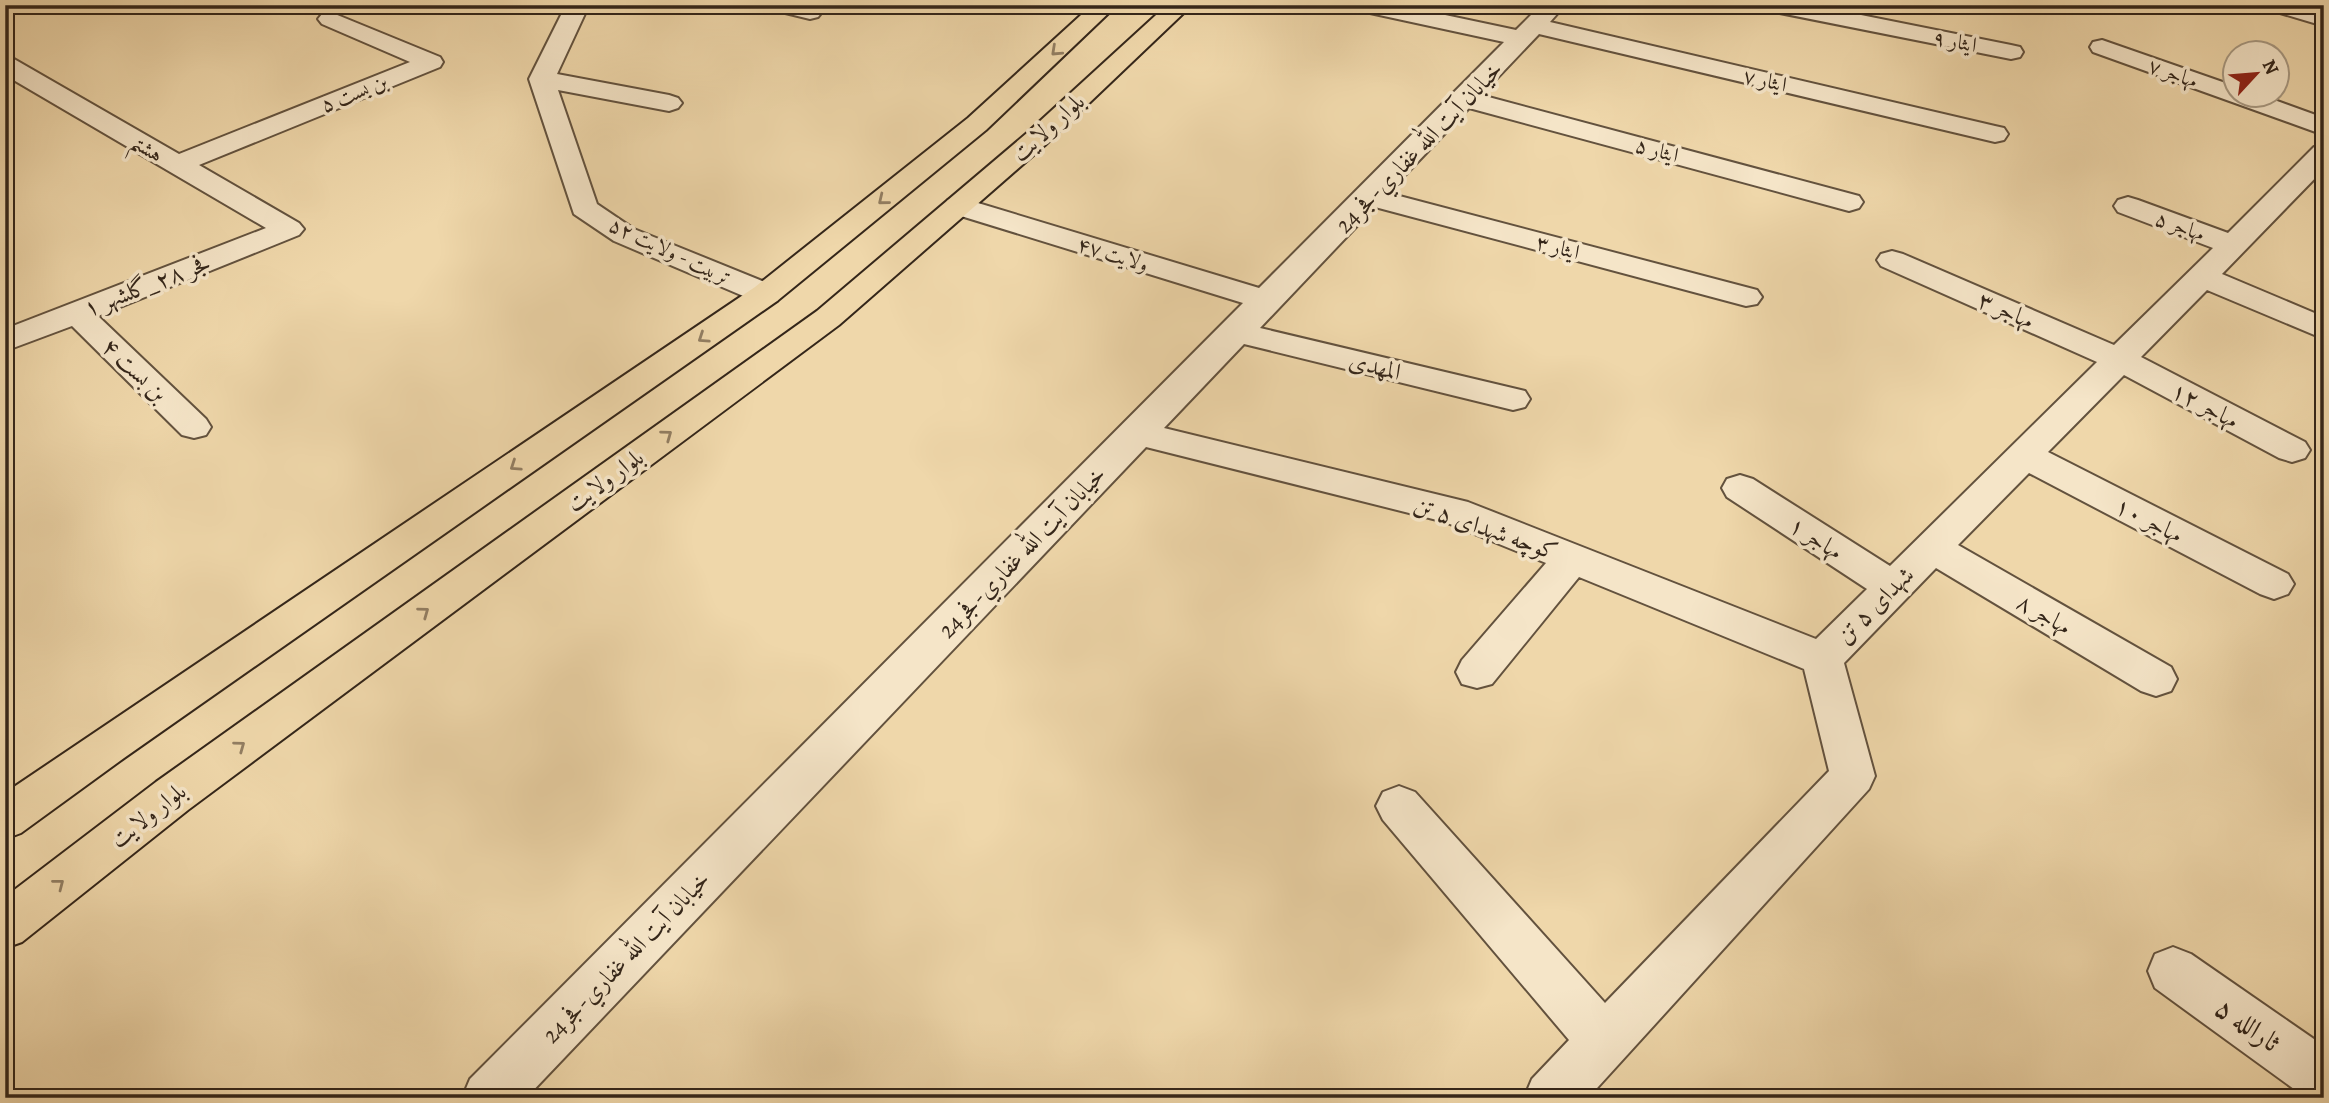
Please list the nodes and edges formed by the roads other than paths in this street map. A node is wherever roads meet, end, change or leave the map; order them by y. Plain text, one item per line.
1 (578, 5) edge
2 (781, 5) edge
3 (1106, 5) edge
4 (1181, 5) edge
5 (1775, 5) edge
6 (2278, 5) edge
7 (1378, 8) dead end
8 (810, 12) dead end
9 (330, 19) dead end
10 (2324, 19) edge
11 (1538, 23) edge
12 (2102, 47) dead end
13 (2011, 52) dead end
14 (5, 64) edge
15 (542, 79) junction
16 (1466, 99) junction
17 (669, 103) dead end
18 (1995, 134) dead end
19 (2324, 147) edge
20 (176, 165) junction
21 (1370, 197) junction
22 (1849, 202) dead end
23 (958, 206) junction
24 (2128, 206) dead end
25 (289, 229) joint
26 (2232, 245) junction
27 (1892, 260) dead end
28 (2202, 276) junction
29 (766, 294) junction
30 (1746, 297) dead end
31 (1268, 301) junction
32 (76, 313) junction
33 (2324, 329) edge
34 (1237, 332) junction
35 (5, 341) edge
36 (2119, 359) junction
37 (1514, 399) dead end
38 (194, 427) dead end
39 (1138, 433) junction
40 (2292, 450) dead end
41 (2024, 455) junction
42 (1740, 488) dead end
43 (1932, 548) junction
44 (1573, 558) junction
45 (2274, 584) dead end
46 (1893, 587) junction
47 (1822, 659) junction
48 (1477, 672) dead end
49 (2156, 679) dead end
50 (1399, 806) dead end
51 (5, 819) edge
52 (5, 926) edge
53 (2173, 971) dead end
54 (1604, 1041) junction
55 (2324, 1078) edge
56 (489, 1098) edge
57 (1551, 1098) edge

1 - 15 street
2 - 8 street
3 -> 29 main road, بلوار ولایت
4 - 23 main road, بلوار ولایت
5 - 13 street, ایثار ۹
6 - 10 street
7 - 11 street, ایثار ۷
9 - 20 street, بن بست ۵
11 - 16 street, خيابان آيت الله غفاري-فجر24
11 - 18 street, ایثار ۷
12 - 19 street, مهاجر ۷
14 - 20 street, هشتم
15 - 17 street
15 - 29 street, تربیت - ولایت ۵۲
16 - 21 street, خيابان آيت الله غفاري-فجر24
16 - 22 street, ایثار ۵
19 - 26 street, شهدای ۵ تن
20 - 25 street, هشتم
21 - 30 street, ایثار ۳
21 - 31 street, خيابان آيت الله غفاري-فجر24
23 - 31 street, ولایت ۴۷
52 -> 23 main road, بلوار ولایت
24 - 26 street, مهاجر ۵
25 - 32 street, فجر ۲۸_گلشهر ۱
26 - 28 street, شهدای ۵ تن
27 - 36 street, مهاجر ۳
28 - 33 street
28 - 36 street, شهدای ۵ تن
29 -> 51 main road, بلوار ولایت
31 - 34 street, خيابان آيت الله غفاري-فجر24
32 - 35 street, فجر ۲۸_گلشهر ۱
32 - 38 street, بن بست ۴
34 - 37 street, المهدی
34 - 39 street, خيابان آيت الله غفاري-فجر24
36 - 40 street, مهاجر ۱۲
36 - 41 street, شهدای ۵ تن
39 - 44 street, کوچه شهدای ۵ تن
39 - 56 street, خيابان آيت الله غفاري-فجر24
41 - 43 street, شهدای ۵ تن
41 - 45 street, مهاجر ۱۰
42 - 46 street, مهاجر ۱
43 - 46 street, شهدای ۵ تن
43 - 49 street, مهاجر ۸
44 - 47 street, کوچه شهدای ۵ تن
44 - 48 street
46 - 47 street, شهدای ۵ تن
47 - 54 street, شهدای ۵ تن
50 - 54 street
53 - 55 street, ثارالله ۵
54 - 57 street, شهدای ۵ تن

